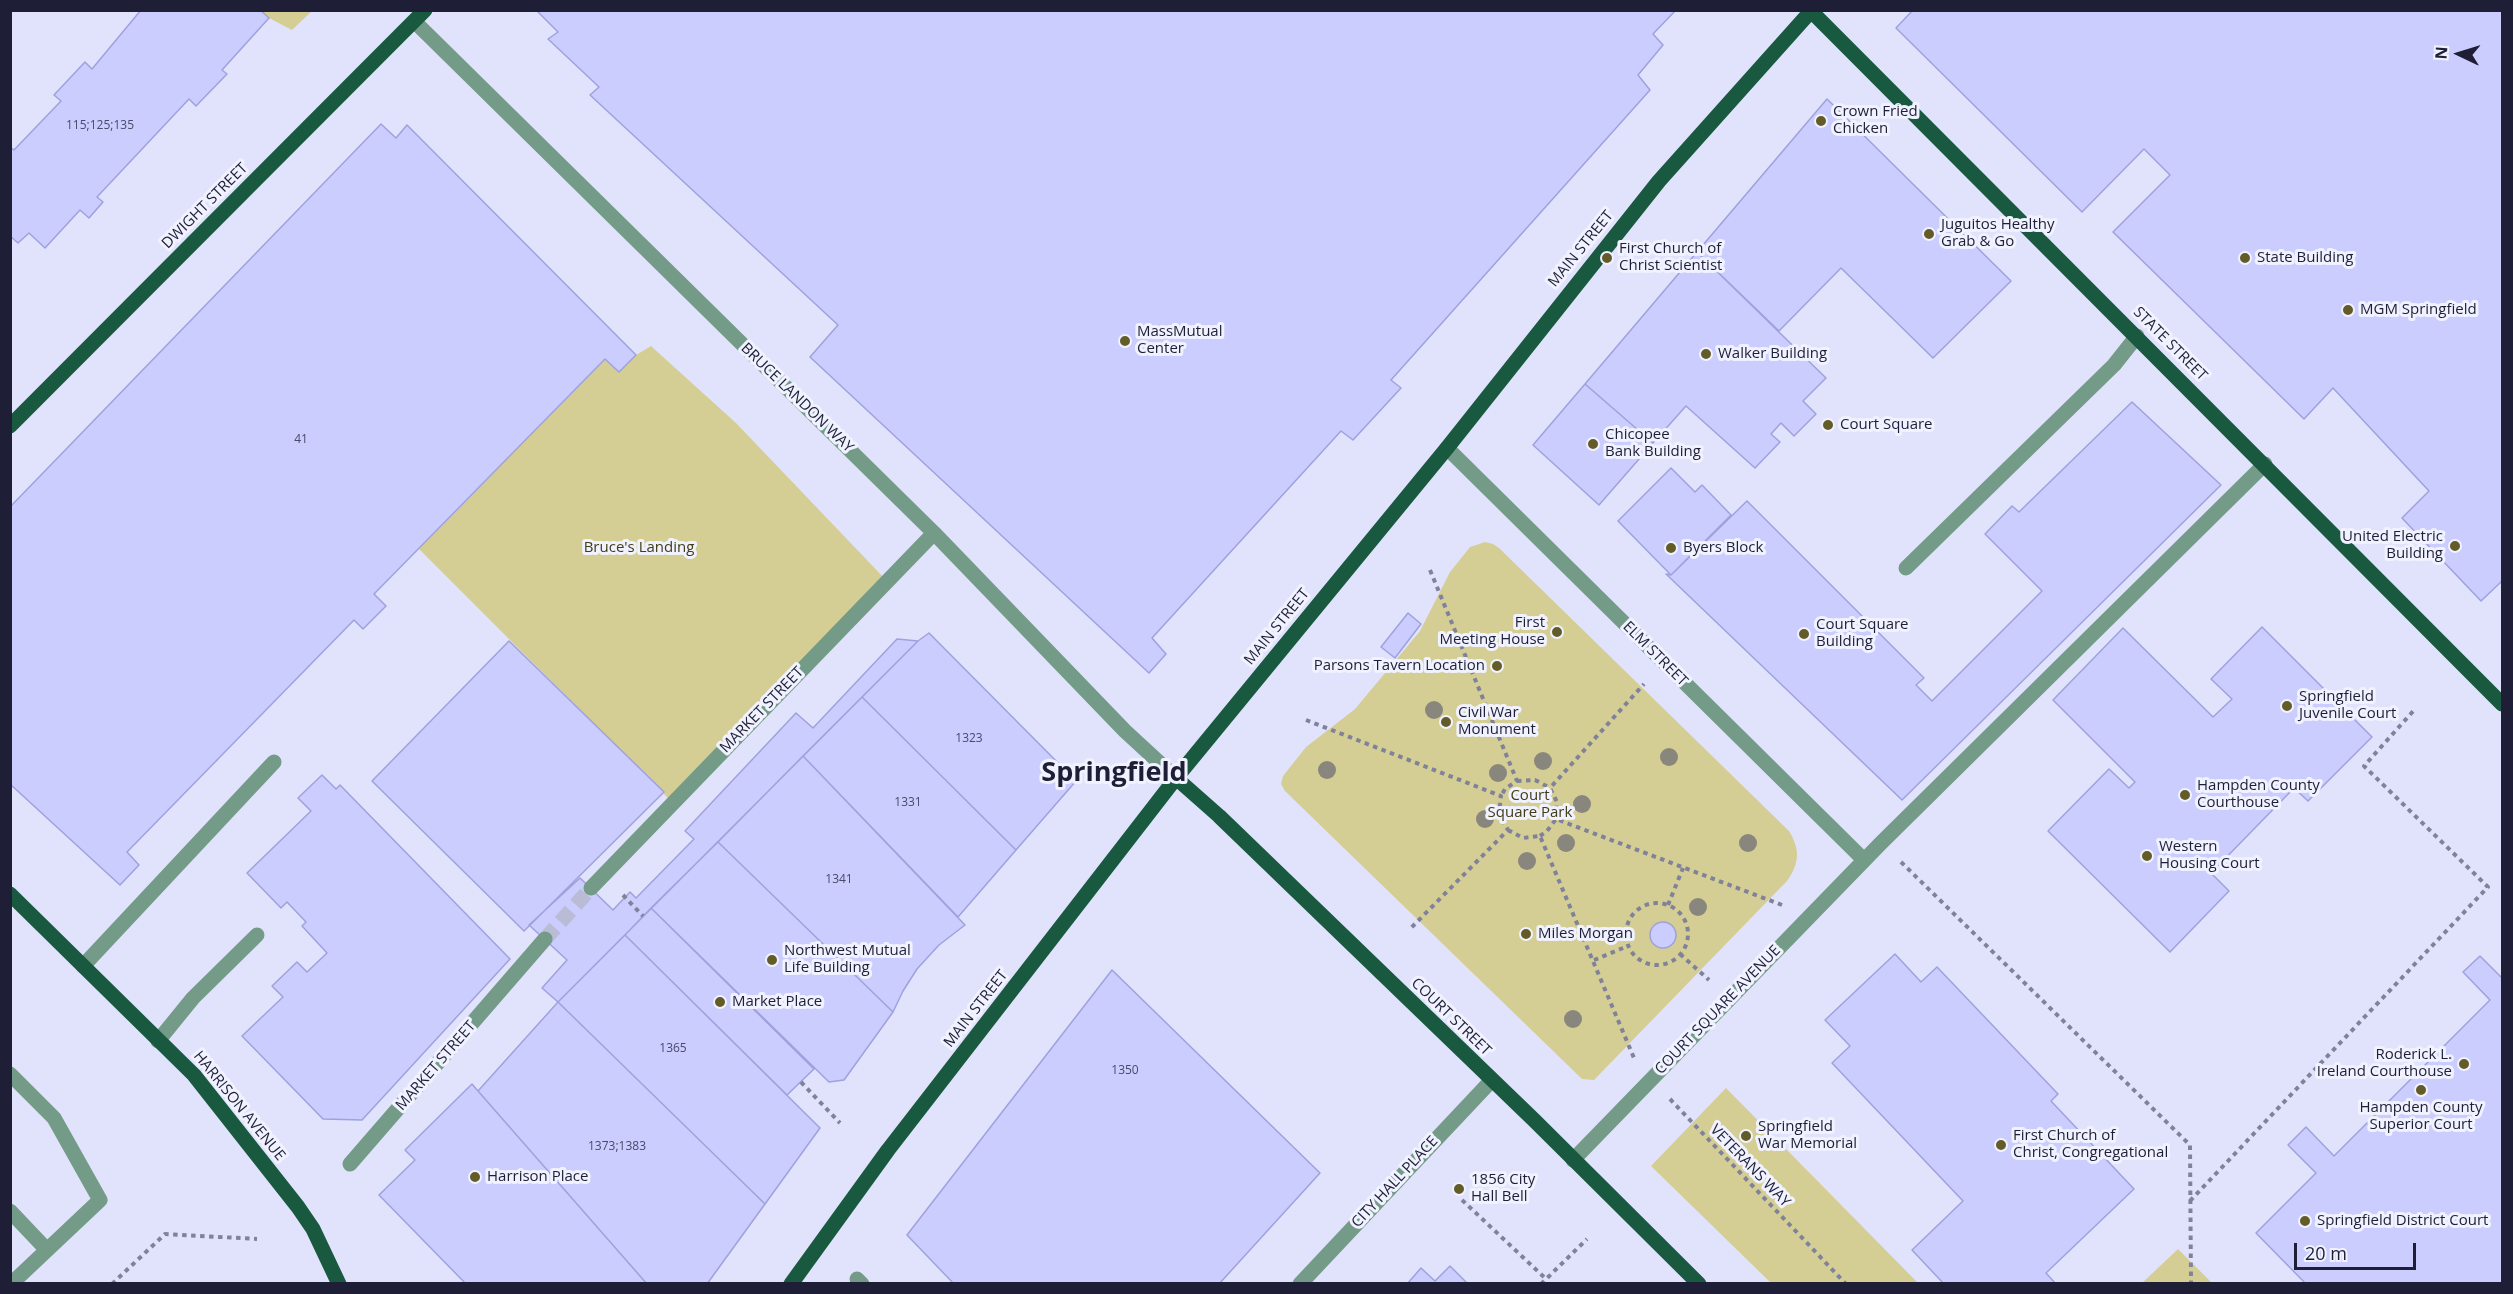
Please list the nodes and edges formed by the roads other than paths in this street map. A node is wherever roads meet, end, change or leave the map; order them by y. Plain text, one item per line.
1 (1811, 11) edge
2 (420, 16) edge
3 (2137, 336) junction
4 (10, 426) edge
5 (1447, 448) junction
6 (2265, 464) junction
7 (934, 532) junction
8 (1906, 568) dead end
9 (2502, 704) edge
10 (274, 762) dead end
11 (1176, 778) junction
12 (1864, 860) junction
13 (591, 888) tunnel mouth
14 (10, 894) edge
15 (257, 934) dead end
16 (545, 939) tunnel mouth
17 (83, 966) junction
18 (158, 1041) junction
19 (10, 1074) edge
20 (1491, 1081) junction
21 (1573, 1160) junction
22 (350, 1164) dead end
23 (10, 1211) edge
24 (47, 1250) junction
25 (11, 1284) edge
26 (339, 1284) edge
27 (791, 1284) edge
28 (1300, 1284) edge
29 (1699, 1284) edge

1 - 3 main road, STATE STREET
1 - 5 main road, MAIN STREET
2 - 4 main road, DWIGHT STREET
2 - 7 street, BRUCE LANDON WAY
3 - 6 main road, STATE STREET
3 - 8 street
5 - 11 main road, MAIN STREET
5 - 12 street, ELM STREET
6 - 9 main road, STATE STREET
6 - 12 street, COURT SQUARE AVENUE
7 - 11 street, BRUCE LANDON WAY
7 - 13 street, MARKET STREET
10 - 17 street
11 - 20 main road, COURT STREET
11 - 27 main road, MAIN STREET
12 - 21 street, COURT SQUARE AVENUE
14 - 17 main road, HARRISON AVENUE
15 - 18 street
16 - 22 street, MARKET STREET
17 - 18 main road, HARRISON AVENUE
18 - 26 main road, HARRISON AVENUE
19 - 24 street
20 - 21 main road, COURT STREET
20 - 28 street, CITY HALL PLACE
21 - 29 main road, COURT STREET
23 - 24 street
24 - 25 street

